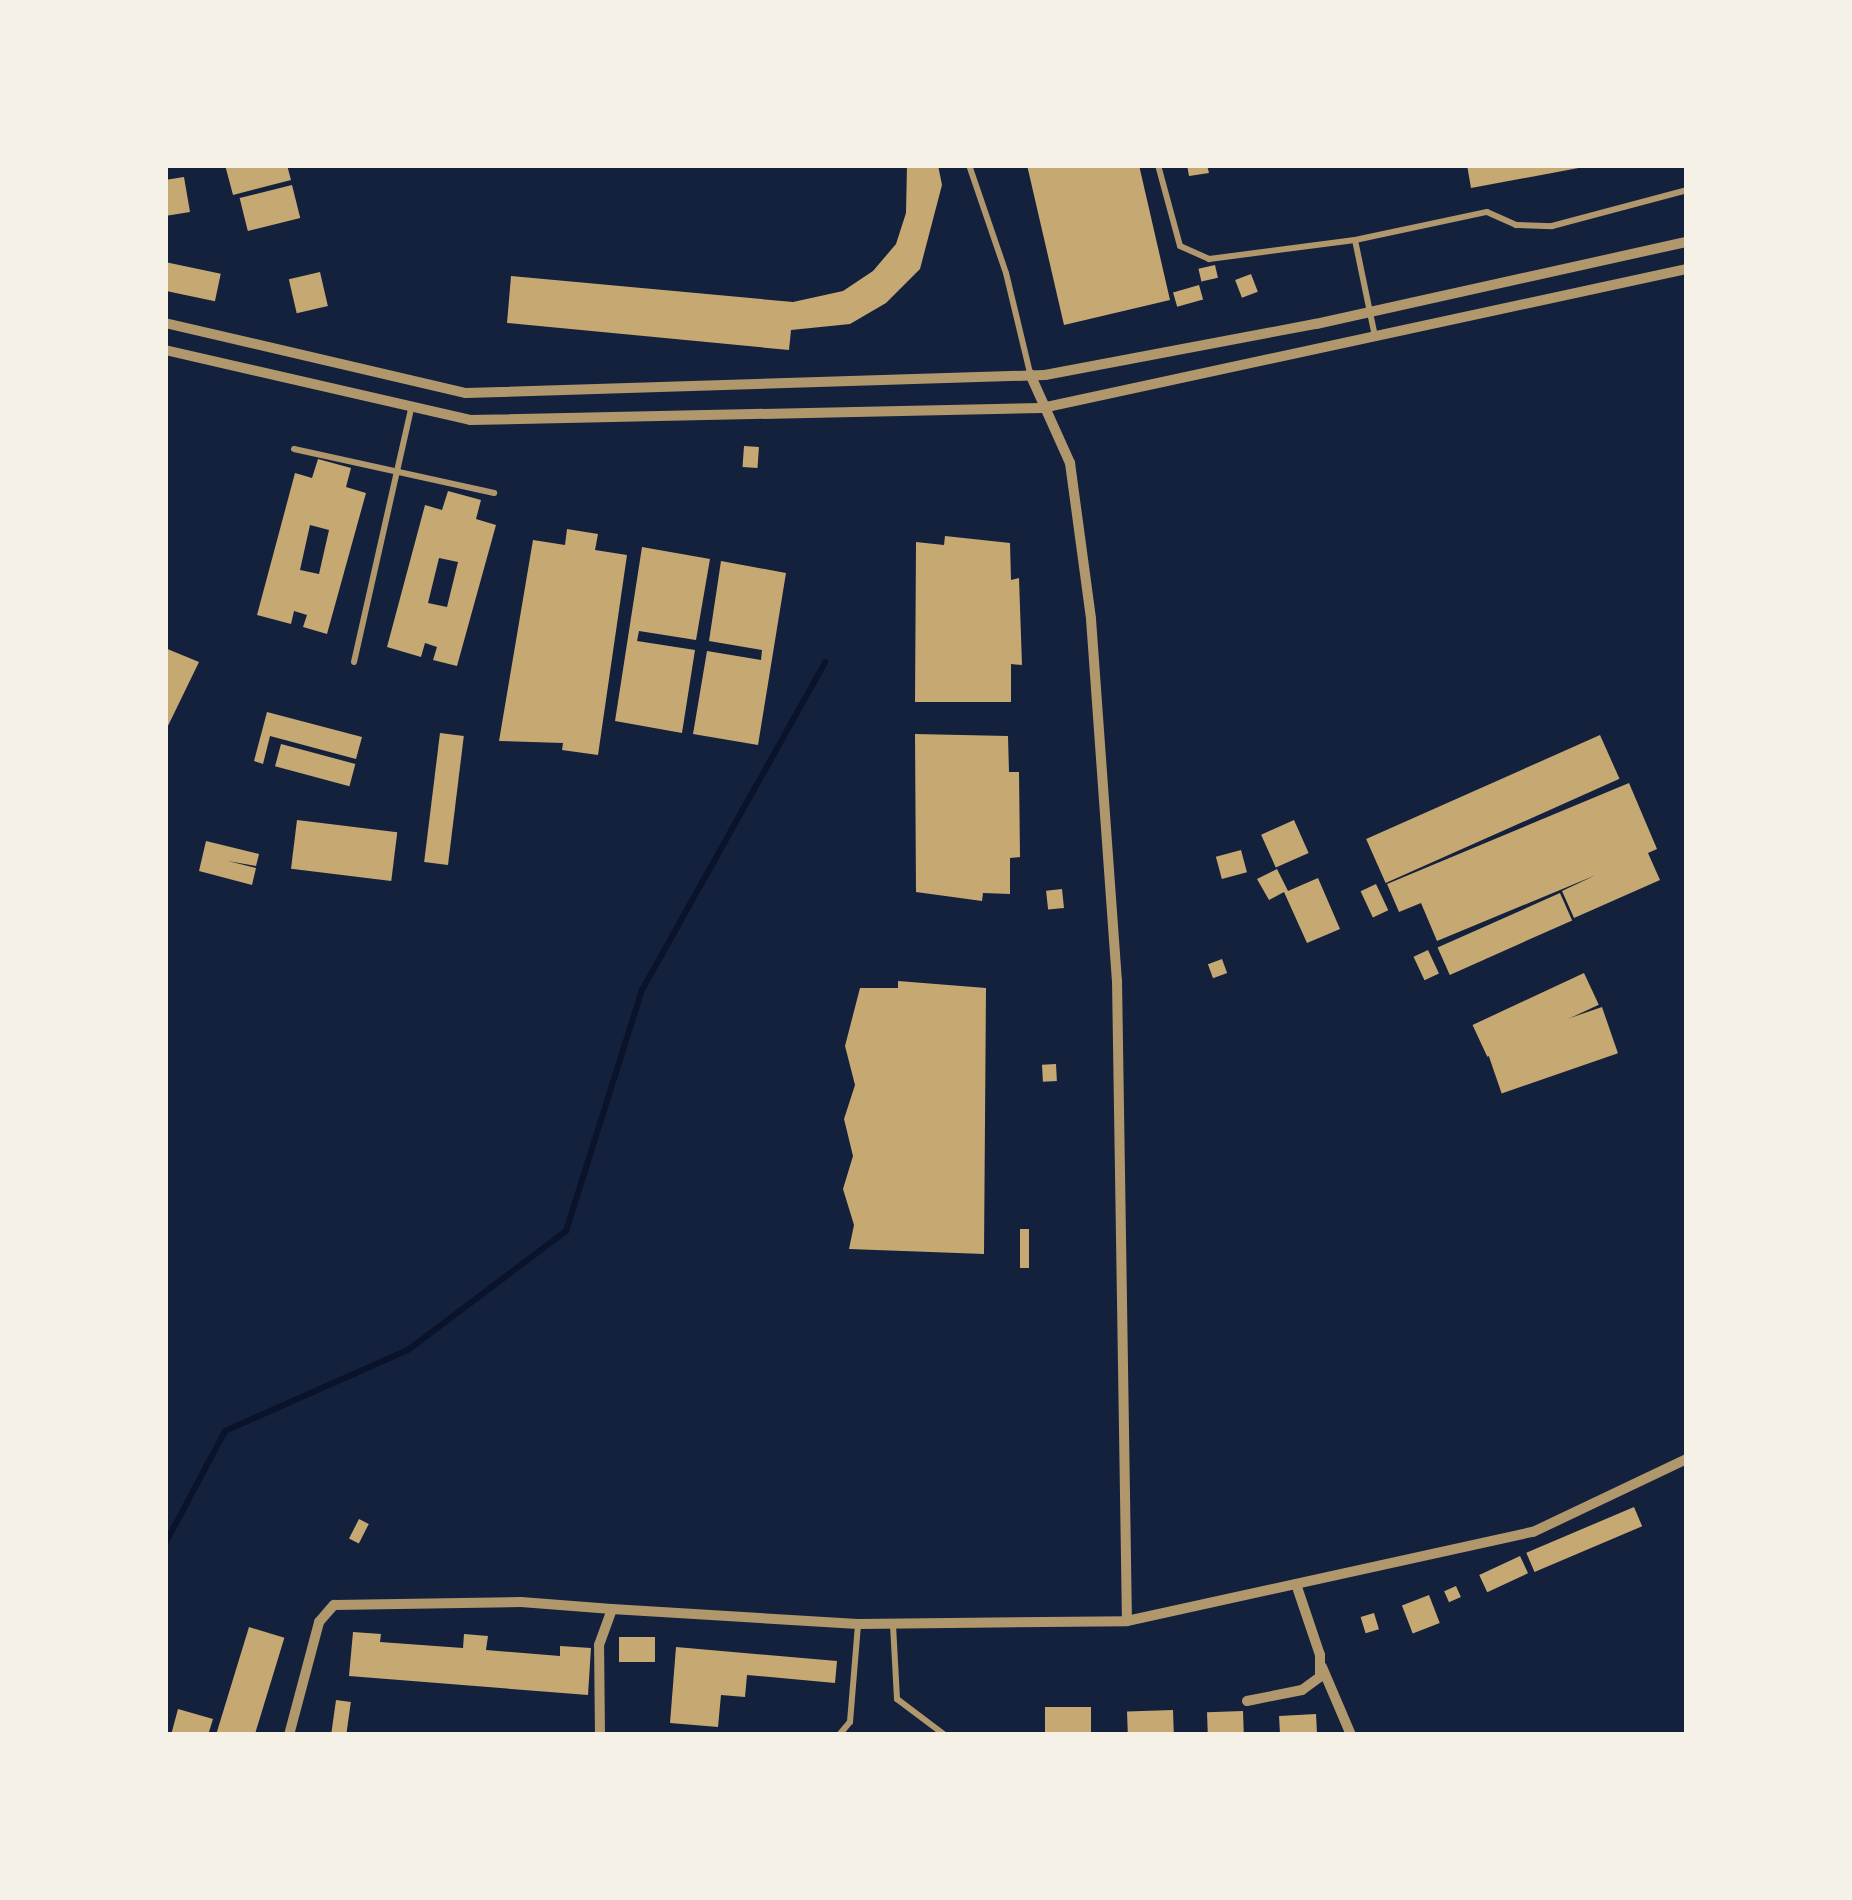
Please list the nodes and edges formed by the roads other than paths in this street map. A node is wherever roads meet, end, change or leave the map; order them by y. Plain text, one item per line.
1 (969, 165) edge
2 (1158, 165) edge
3 (1687, 190) edge
4 (1355, 240) junction
5 (1687, 242) edge
6 (1687, 269) edge
7 (1369, 312) junction
8 (165, 323) edge
9 (1375, 338) junction
10 (165, 350) edge
11 (365, 373) junction
12 (1030, 374) junction
13 (361, 399) junction
14 (411, 408) junction
15 (1042, 408) junction
16 (294, 449) dead end
17 (396, 472) junction
18 (494, 493) dead end
19 (354, 662) dead end
20 (1687, 1459) edge
21 (1296, 1584) junction
22 (612, 1609) junction
23 (1127, 1621) junction
24 (858, 1624) junction
25 (894, 1624) junction
26 (1322, 1666) junction
27 (1247, 1701) dead end
28 (289, 1735) edge
29 (600, 1735) edge
30 (839, 1735) edge
31 (944, 1735) edge
32 (1350, 1735) edge

1 - 12 lane
2 - 4 lane
3 - 4 lane
4 - 7 lane
5 - 7 street
6 - 9 street
7 - 9 lane
7 - 12 street
8 - 11 street
9 - 15 street
10 - 13 street
11 - 12 street
11 - 13 street
12 - 15 street
13 - 14 street
14 - 15 street
14 - 17 lane
15 - 23 street
16 - 17 lane
17 - 18 lane
17 - 19 lane
20 - 21 street
21 - 23 street
21 - 26 street
22 - 24 street
22 - 28 street
22 - 29 street
23 - 25 street
24 - 25 street
24 - 30 lane
25 - 31 lane
26 - 27 street
26 - 32 street

